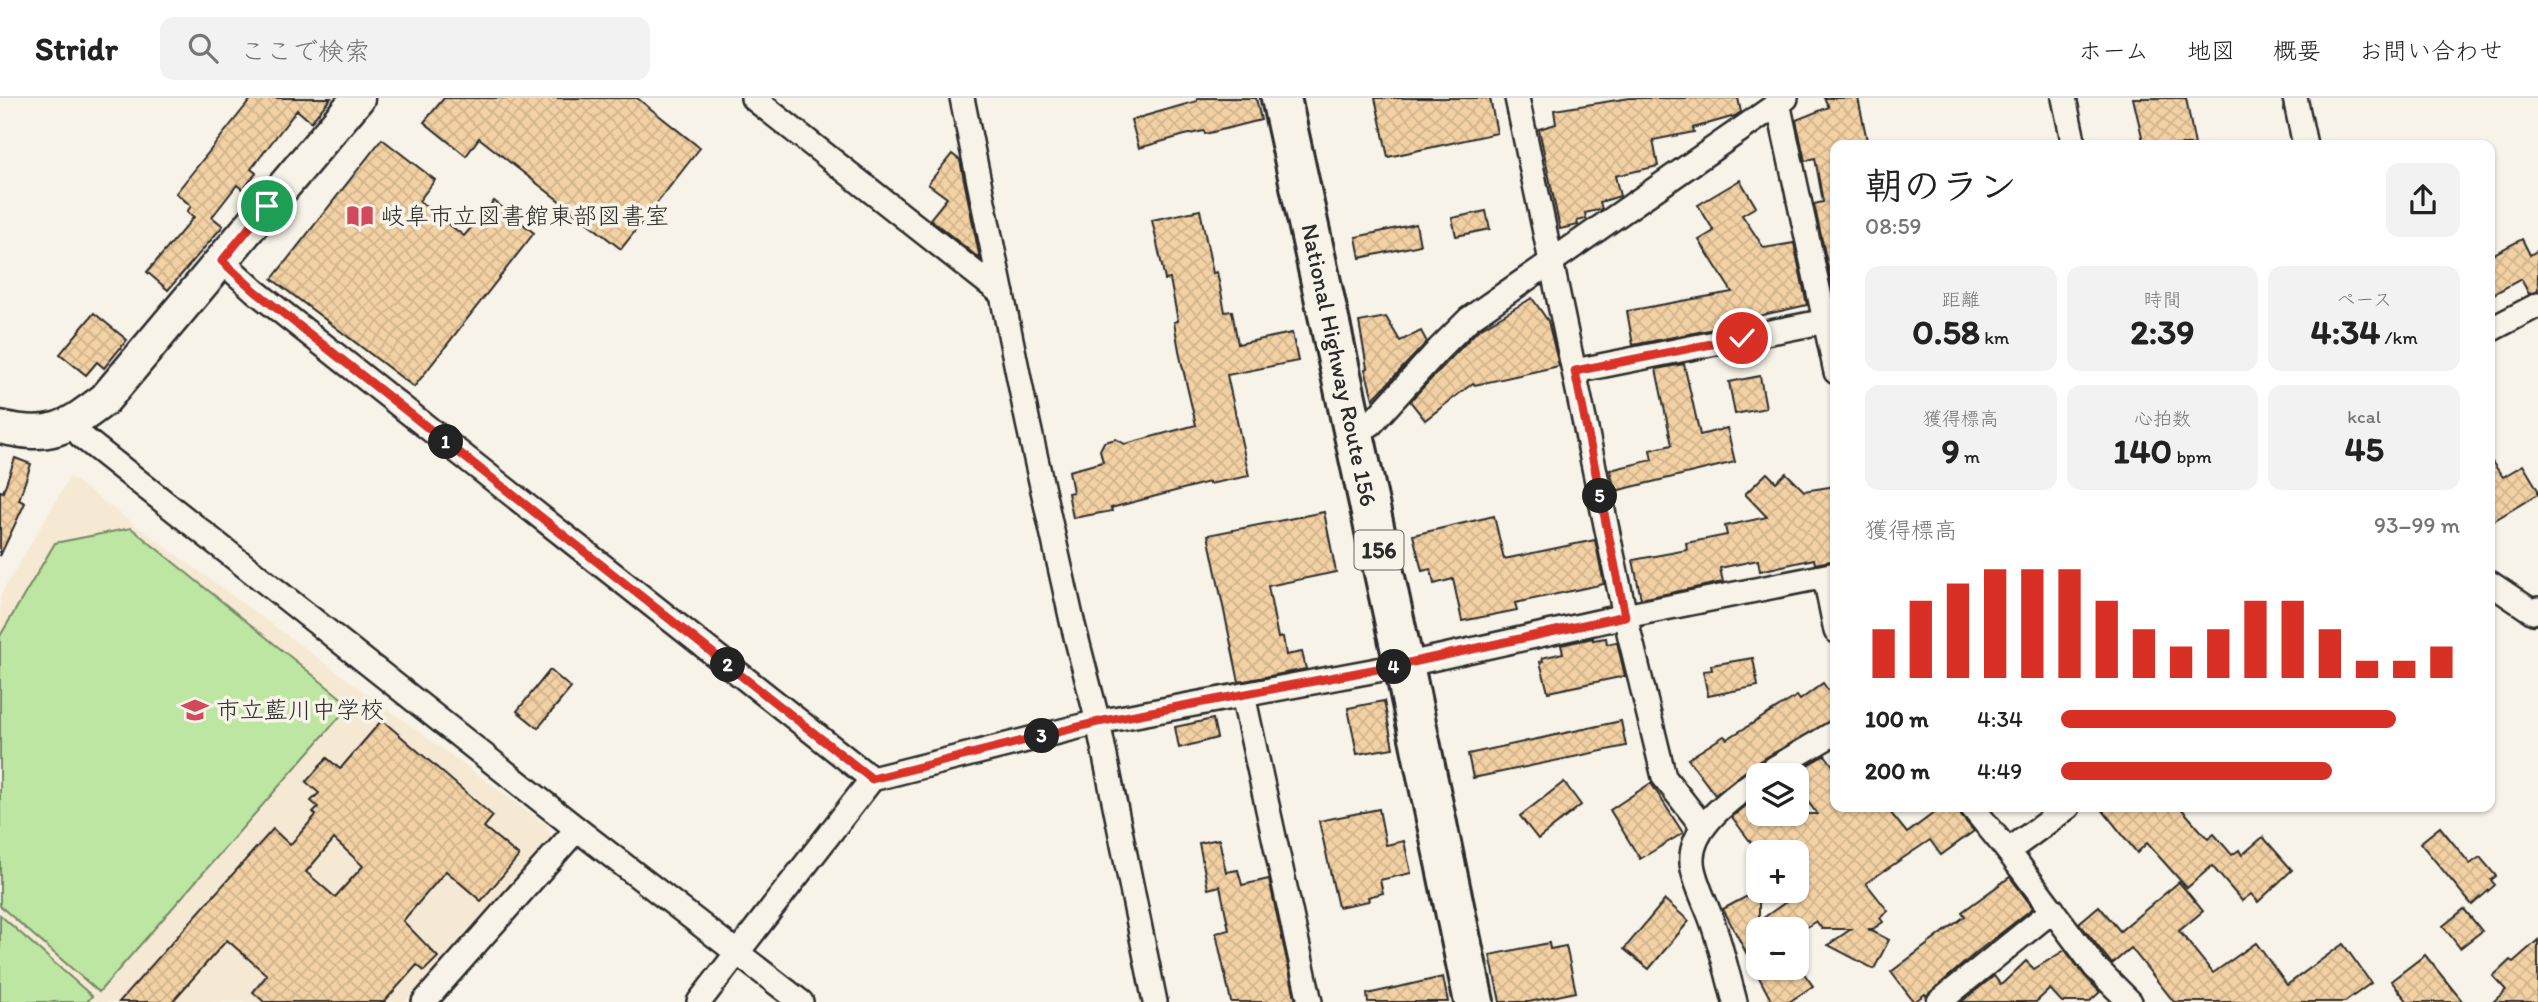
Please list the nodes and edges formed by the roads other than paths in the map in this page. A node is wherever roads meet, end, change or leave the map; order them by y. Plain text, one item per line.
1 (358, 98) edge
2 (753, 98) edge
3 (962, 98) edge
4 (1281, 98) edge
5 (1517, 98) edge
6 (2064, 98) edge
7 (2295, 98) edge
8 (1780, 100) edge
9 (2073, 140) edge
10 (2304, 140) edge
11 (222, 261) junction
12 (1552, 262) junction
13 (1002, 293) junction
14 (2538, 305) edge
15 (1830, 321) edge
16 (2495, 327) edge
17 (1575, 371) junction
18 (71, 424) junction
19 (0, 427) edge
20 (1354, 433) junction
21 (1830, 575) edge
22 (2495, 586) edge
23 (2538, 609) edge
24 (1625, 616) junction
25 (1404, 664) junction
26 (1243, 695) junction
27 (1098, 722) junction
28 (1830, 736) edge
29 (1784, 763) edge
30 (872, 779) junction
31 (1746, 788) edge
32 (1976, 812) edge
33 (2061, 812) edge
34 (1703, 827) junction
35 (577, 829) junction
36 (2008, 851) junction
37 (2053, 910) junction
38 (738, 953) junction
39 (424, 1002) edge
40 (699, 1002) edge
41 (801, 1002) edge
42 (1154, 1002) edge
43 (1310, 1002) edge
44 (1474, 1002) edge
45 (1735, 1002) edge
46 (1939, 1002) edge
47 (2130, 1002) edge

1 - 11 street
2 - 13 street
3 - 13 street
4 - 20 highway, National Highway Route 156 / 156
5 - 12 street
6 - 9 street
7 - 10 street
8 - 12 street
8 - 15 street
11 - 18 street
11 - 30 street
12 - 17 street
12 - 20 street
13 - 27 street
14 - 16 street
15 - 17 street
17 - 24 street
18 - 19 street
18 - 35 street
20 - 25 highway, National Highway Route 156 / 156
21 - 24 street
22 - 23 street
24 - 25 street
24 - 34 street
25 - 26 street
25 - 44 highway, National Highway Route 156 / 156
26 - 27 street
26 - 43 street
27 - 30 street
27 - 42 street
28 - 29 street
30 - 38 street
31 - 34 street
32 - 36 street
33 - 36 street
34 - 45 street
35 - 38 street
35 - 39 street
36 - 37 street
37 - 46 street
37 - 47 street
38 - 40 street
38 - 41 street

